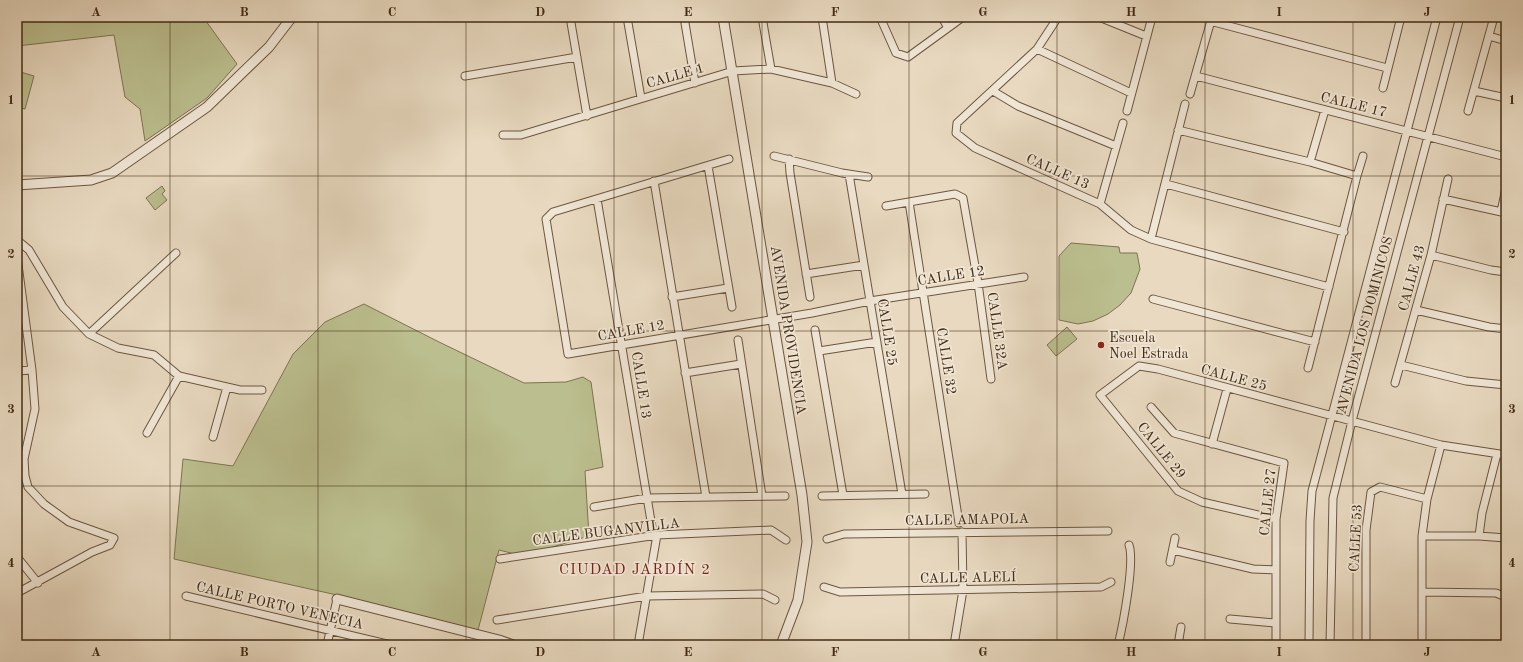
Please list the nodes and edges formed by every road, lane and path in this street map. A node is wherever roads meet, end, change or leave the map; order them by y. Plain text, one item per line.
1 (292, 17) edge
2 (570, 17) edge
3 (627, 17) edge
4 (684, 17) edge
5 (723, 17) edge
6 (762, 17) edge
7 (822, 17) edge
8 (880, 17) edge
9 (942, 17) edge
10 (963, 17) edge
11 (1058, 17) edge
12 (1099, 17) edge
13 (1152, 17) edge
14 (1401, 17) edge
15 (1438, 17) edge
16 (1460, 17) edge
17 (1494, 17) edge
18 (1211, 19) edge
19 (948, 28) junction
20 (1146, 36) junction
21 (1489, 36) junction
22 (1506, 40) edge
23 (1037, 50) junction
24 (577, 57) junction
25 (1387, 68) junction
26 (771, 69) junction
27 (732, 71) junction
28 (465, 76) dead end
29 (1196, 76) junction
30 (695, 82) junction
31 (832, 83) junction
32 (1383, 88) dead end
33 (993, 91) junction
34 (1474, 91) junction
35 (1132, 93) junction
36 (856, 94) dead end
37 (1190, 94) dead end
38 (641, 98) junction
39 (1506, 98) edge
40 (1185, 104) dead end
41 (1325, 110) junction
42 (1127, 111) dead end
43 (1468, 111) dead end
44 (587, 116) junction
45 (1123, 123) dead end
46 (1178, 130) junction
47 (1408, 131) junction
48 (503, 135) dead end
49 (1429, 136) junction
50 (1116, 146) junction
51 (774, 156) dead end
52 (1364, 156) dead end
53 (1506, 157) edge
54 (729, 159) dead end
55 (790, 159) junction
56 (1310, 162) junction
57 (708, 166) junction
58 (849, 174) junction
59 (1357, 176) junction
60 (868, 177) dead end
61 (1448, 179) dead end
62 (654, 181) junction
63 (17, 184) edge
64 (1166, 184) junction
65 (1506, 188) edge
66 (597, 199) junction
67 (1443, 199) junction
68 (909, 202) junction
69 (1100, 204) junction
70 (886, 206) dead end
71 (1504, 212) edge
72 (1344, 232) junction
73 (1151, 239) junction
74 (17, 240) edge
75 (176, 252) dead end
76 (1430, 255) junction
77 (17, 257) edge
78 (864, 265) junction
79 (1506, 272) edge
80 (806, 274) junction
81 (1024, 277) dead end
82 (978, 283) junction
83 (1329, 287) junction
84 (728, 288) junction
85 (924, 292) junction
86 (672, 297) junction
87 (810, 297) dead end
88 (1153, 299) dead end
89 (870, 301) junction
90 (732, 307) dead end
91 (1416, 310) junction
92 (774, 318) junction
93 (1506, 329) edge
94 (815, 330) dead end
95 (89, 334) junction
96 (679, 335) junction
97 (738, 340) dead end
98 (877, 342) junction
99 (1315, 342) junction
100 (622, 345) junction
101 (819, 351) junction
102 (741, 364) junction
103 (1401, 365) junction
104 (1308, 368) dead end
105 (32, 370) junction
106 (17, 371) edge
107 (685, 373) junction
108 (179, 376) junction
109 (991, 379) dead end
110 (1395, 383) dead end
111 (1506, 385) edge
112 (1112, 386) joint
113 (227, 387) junction
114 (1227, 388) junction
115 (262, 390) dead end
116 (1151, 407) dead end
117 (1332, 416) junction
118 (1352, 421) junction
119 (147, 433) dead end
120 (213, 437) dead end
121 (1212, 444) junction
122 (1441, 445) junction
123 (1497, 454) junction
124 (1506, 455) edge
125 (20, 459) edge
126 (902, 494) junction
127 (925, 494) dead end
128 (843, 495) junction
129 (762, 496) junction
130 (785, 496) dead end
131 (822, 496) dead end
132 (706, 497) junction
133 (647, 498) junction
134 (1427, 499) junction
135 (594, 507) dead end
136 (1276, 519) junction
137 (959, 523) dead end
138 (652, 527) dead end
139 (1108, 531) dead end
140 (962, 532) junction
141 (656, 535) junction
142 (1422, 536) junction
143 (1479, 536) junction
144 (1175, 538) dead end
145 (1506, 538) edge
146 (827, 539) dead end
147 (786, 540) dead end
148 (1129, 545) dead end
149 (1173, 550) junction
150 (17, 557) edge
151 (500, 559) dead end
152 (1170, 562) dead end
153 (1276, 570) junction
154 (1111, 582) dead end
155 (38, 583) junction
156 (824, 588) dead end
157 (963, 590) junction
158 (1422, 592) junction
159 (17, 593) edge
160 (186, 596) dead end
161 (647, 596) junction
162 (1506, 597) edge
163 (337, 599) joint
164 (775, 600) dead end
165 (1230, 619) dead end
166 (497, 620) dead end
167 (1276, 623) junction
168 (1181, 627) dead end
169 (330, 630) junction
170 (327, 645) edge
171 (391, 645) edge
172 (513, 645) edge
173 (638, 645) edge
174 (781, 645) edge
175 (954, 645) edge
176 (1118, 645) edge
177 (1178, 645) edge
178 (1276, 645) edge
179 (1309, 645) edge
180 (1330, 645) edge
181 (1366, 645) edge
182 (1422, 645) edge

1 - 63 street
2 - 24 street
3 - 38 street
4 - 30 street
5 - 27 street, AVENIDA PROVIDENCIA
6 - 26 street
7 - 31 street
8 - 19 street
9 - 19 street
10 - 19 street
11 - 23 street
12 - 20 street
13 - 20 street
14 - 25 street
15 - 47 street, AVENIDA LOS DOMINICOS
16 - 49 street, AVENIDA LOS DOMINICOS
17 - 21 street
18 - 25 street
18 - 29 street
20 - 35 street
21 - 22 street
21 - 34 street
23 - 33 street
23 - 35 street
24 - 28 street
24 - 44 street
25 - 32 street
26 - 27 street, CALLE 1
26 - 31 street, CALLE 1
27 - 30 street, CALLE 1
27 - 92 street, AVENIDA PROVIDENCIA
29 - 37 street
29 - 41 street, CALLE 17
30 - 38 street, CALLE 1
31 - 36 street, CALLE 1
33 - 50 street
33 - 69 street, CALLE 13
34 - 39 street
34 - 43 street
35 - 42 street
38 - 44 street, CALLE 1
40 - 46 street
41 - 47 street, CALLE 17
41 - 56 street
44 - 48 street, CALLE 1
45 - 50 street
46 - 56 street
46 - 64 street
47 - 49 street, CALLE 17
47 - 117 street, AVENIDA LOS DOMINICOS
49 - 53 street, CALLE 17
49 - 118 street, AVENIDA LOS DOMINICOS
50 - 69 street
51 - 55 street
52 - 59 street
54 - 57 street, CALLE 12
55 - 58 street
55 - 80 street
56 - 59 street
57 - 62 street, CALLE 12
57 - 84 street
58 - 60 street
58 - 78 street, CALLE 25
59 - 72 street
61 - 67 street, CALLE 43
62 - 66 street, CALLE 12
62 - 86 street
64 - 72 street
64 - 73 street
65 - 71 street
66 - 100 street, CALLE 13
66 - 100 street, CALLE 12
67 - 71 street
67 - 76 street, CALLE 43
68 - 70 street, CALLE 32A
68 - 82 street, CALLE 32A
68 - 85 street, CALLE 32
69 - 73 street, CALLE 13
72 - 83 street
73 - 83 street, CALLE 13
74 - 95 street
75 - 95 street
76 - 79 street
76 - 91 street, CALLE 43
77 - 105 street
78 - 80 street
78 - 89 street, CALLE 25
80 - 87 street
81 - 82 street, CALLE 12
82 - 85 street, CALLE 12
82 - 109 street, CALLE 32A
83 - 99 street
84 - 86 street
84 - 90 street
85 - 89 street, CALLE 12
85 - 137 street, CALLE 32
86 - 96 street
88 - 99 street
89 - 92 street, CALLE 12
89 - 98 street, CALLE 25
91 - 93 street
91 - 103 street, CALLE 43
92 - 96 street, CALLE 12
92 - 174 street, AVENIDA PROVIDENCIA
94 - 101 street
95 - 108 street
96 - 100 street, CALLE 12
96 - 107 street
97 - 102 street
98 - 101 street
98 - 126 street, CALLE 25
99 - 104 street
100 - 133 street, CALLE 13
101 - 128 street
102 - 107 street
102 - 129 street
103 - 110 street, CALLE 43
103 - 111 street
105 - 106 street
105 - 125 street
107 - 132 street
108 - 113 street
108 - 119 street
112 - 114 street, CALLE 25
112 - 136 street, CALLE 29
113 - 115 street
113 - 120 street
114 - 117 street, CALLE 25
114 - 121 street
116 - 121 street, CALLE 27
117 - 118 street, CALLE 25
117 - 179 street, AVENIDA LOS DOMINICOS
118 - 122 street, CALLE 25
118 - 180 street, AVENIDA LOS DOMINICOS
121 - 136 street, CALLE 27
122 - 123 street, CALLE 25
122 - 134 street
123 - 124 street, CALLE 25
123 - 143 street
125 - 155 street
126 - 127 street
126 - 128 street
128 - 131 street
129 - 130 street
129 - 132 street
132 - 133 street
133 - 135 street
133 - 138 street, CALLE 13
134 - 142 street
134 - 181 street, CALLE 53
136 - 153 street, CALLE 27
139 - 140 street, CALLE AMAPOLA
140 - 146 street, CALLE AMAPOLA
140 - 157 street
141 - 147 street, CALLE BUGANVILLA
141 - 151 street, CALLE BUGANVILLA
141 - 161 street
142 - 143 street
142 - 158 street
143 - 145 street
144 - 149 street
148 - 176 street
149 - 152 street
149 - 153 street
150 - 155 street
153 - 167 street, CALLE 27
154 - 157 street, CALLE ALELÍ
155 - 159 street
156 - 157 street, CALLE ALELÍ
157 - 175 street
158 - 162 street
158 - 182 street
160 - 169 street, CALLE PORTO VENECIA
161 - 164 street
161 - 166 street
161 - 173 street
163 - 169 street
163 - 172 street
165 - 167 street
167 - 178 street, CALLE 27
168 - 177 street
169 - 170 street
169 - 171 street, CALLE PORTO VENECIA

